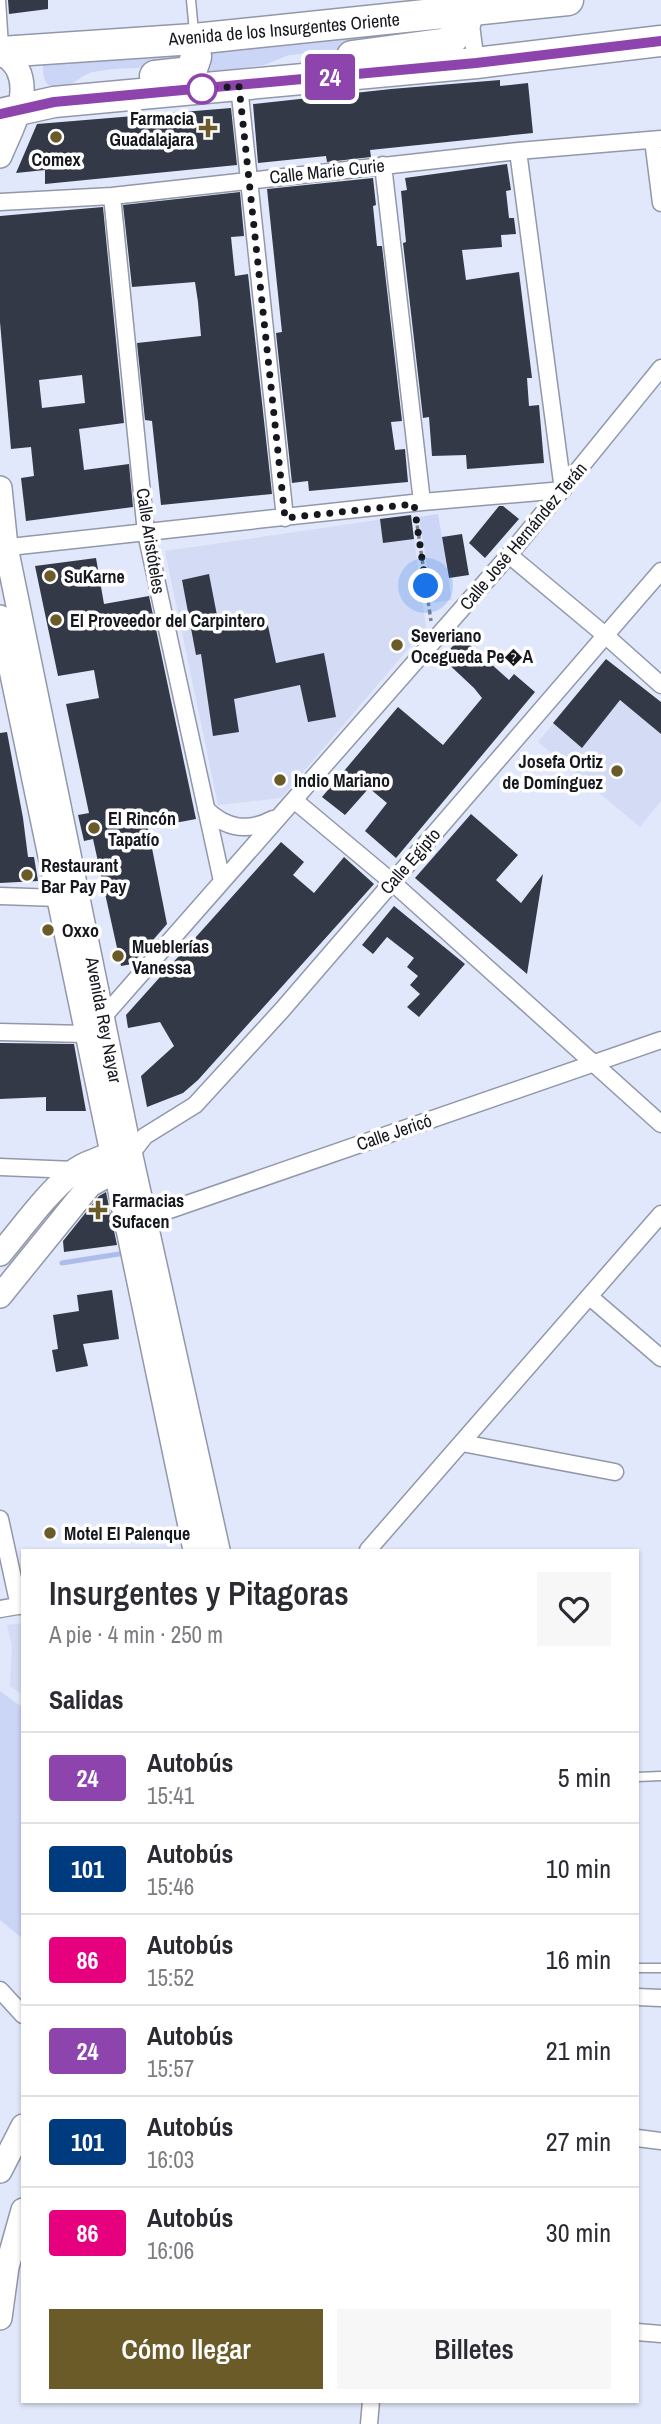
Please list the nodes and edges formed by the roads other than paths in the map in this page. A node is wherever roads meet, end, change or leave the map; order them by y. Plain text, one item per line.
1 (1, 0) edge
2 (191, 0) edge
3 (568, 0) edge
4 (469, 6) edge
5 (194, 39) junction
6 (661, 41) edge
7 (2, 52) edge
8 (476, 63) junction
9 (239, 86) junction
10 (54, 102) junction
11 (9, 112) edge
12 (657, 139) edge
13 (518, 150) junction
14 (0, 156) edge
15 (383, 165) junction
16 (248, 180) junction
17 (112, 196) junction
18 (0, 202) edge
19 (661, 203) edge
20 (661, 368) edge
21 (0, 488) edge
22 (563, 490) junction
23 (418, 503) junction
24 (285, 518) junction
25 (146, 533) junction
26 (3, 547) edge
27 (509, 555) junction
28 (661, 571) edge
29 (0, 617) edge
30 (605, 635) junction
31 (661, 685) edge
32 (294, 800) junction
33 (206, 809) junction
34 (276, 818) junction
35 (222, 881) junction
36 (392, 882) junction
37 (0, 896) edge
38 (59, 898) junction
39 (104, 1016) junction
40 (0, 1032) edge
41 (86, 1034) junction
42 (661, 1040) edge
43 (594, 1062) junction
44 (661, 1124) edge
45 (125, 1152) junction
46 (0, 1167) edge
47 (82, 1177) junction
48 (38, 1209) junction
49 (661, 1214) edge
50 (136, 1222) junction
51 (56, 1226) junction
52 (0, 1254) edge
53 (0, 1296) edge
54 (590, 1297) junction
55 (661, 1358) edge
56 (462, 1443) junction
57 (615, 1472) dead end
58 (0, 1519) edge
59 (195, 1549) edge
60 (218, 1549) edge
61 (369, 1549) edge
62 (21, 1605) edge
63 (0, 1609) edge
64 (639, 1776) edge
65 (661, 1776) edge
66 (639, 1968) edge
67 (661, 1968) edge
68 (0, 1990) edge
69 (639, 1997) edge
70 (661, 1998) edge
71 (21, 2013) edge
72 (21, 2129) edge
73 (639, 2138) edge
74 (661, 2141) edge
75 (2, 2160) edge
76 (21, 2219) edge
77 (10, 2267) edge
78 (0, 2318) edge
79 (639, 2332) edge
80 (661, 2334) edge
81 (371, 2403) edge
82 (369, 2424) edge

1 - 7 lane
2 - 5 lane
3 - 4 highway, Avenida de los Insurgentes Oriente
4 - 5 highway, Avenida de los Insurgentes Oriente
4 - 8 street
4 - 9 highway
5 - 7 highway, Avenida de los Insurgentes Oriente
5 - 10 highway
6 - 8 highway
7 - 11 main road
8 - 9 highway
9 - 10 highway
9 - 16 street
10 - 11 highway
11 - 14 main road
12 - 13 street, Calle Marie Curie
12 - 19 street, Calle Marie Curie
13 - 15 street, Calle Marie Curie
13 - 22 street
15 - 16 street, Calle Marie Curie
15 - 23 street
16 - 17 street, Calle Marie Curie
16 - 24 street
17 - 18 street, Calle Marie Curie
17 - 25 street, Calle Aristóteles
20 - 22 street, Calle José Hernández Terán
21 - 26 main road, Avenida Rey Nayar
22 - 23 street
22 - 27 street, Calle José Hernández Terán
23 - 24 street
24 - 25 street
25 - 26 street
25 - 33 street, Calle Aristóteles
26 - 39 main road, Avenida Rey Nayar
27 - 30 street
27 - 32 street, Calle José Hernández Terán
28 - 30 street, Calle Egipto
29 - 38 main road, Avenida Rey Nayar
30 - 31 street
30 - 36 street, Calle Egipto
32 - 34 street, Calle José Hernández Terán
32 - 36 street
33 - 34 street
33 - 35 street, Calle Aristóteles
34 - 35 street, Calle José Hernández Terán
35 - 39 street, Calle José Hernández Terán
36 - 43 street
36 - 45 street, Calle Egipto
37 - 38 street
38 - 41 main road, Avenida Rey Nayar
39 - 45 main road, Avenida Rey Nayar
40 - 41 street
41 - 45 main road, Avenida Rey Nayar
42 - 43 street, Calle Jericó
43 - 44 street
43 - 50 street, Calle Jericó
45 - 47 main road
45 - 50 main road, Avenida Rey Nayar
46 - 47 street
47 - 48 main road
47 - 51 main road
48 - 51 main road
48 - 52 main road
49 - 54 street
50 - 59 main road, Avenida Rey Nayar
50 - 60 main road, Avenida Rey Nayar
51 - 53 main road
54 - 55 street
54 - 56 street
56 - 57 street
56 - 61 street
58 - 62 street
62 - 63 street
64 - 65 lane
66 - 67 lane
68 - 71 street
69 - 70 street
72 - 75 main road
73 - 74 street
76 - 77 main road
77 - 78 main road
79 - 80 street
81 - 82 street

